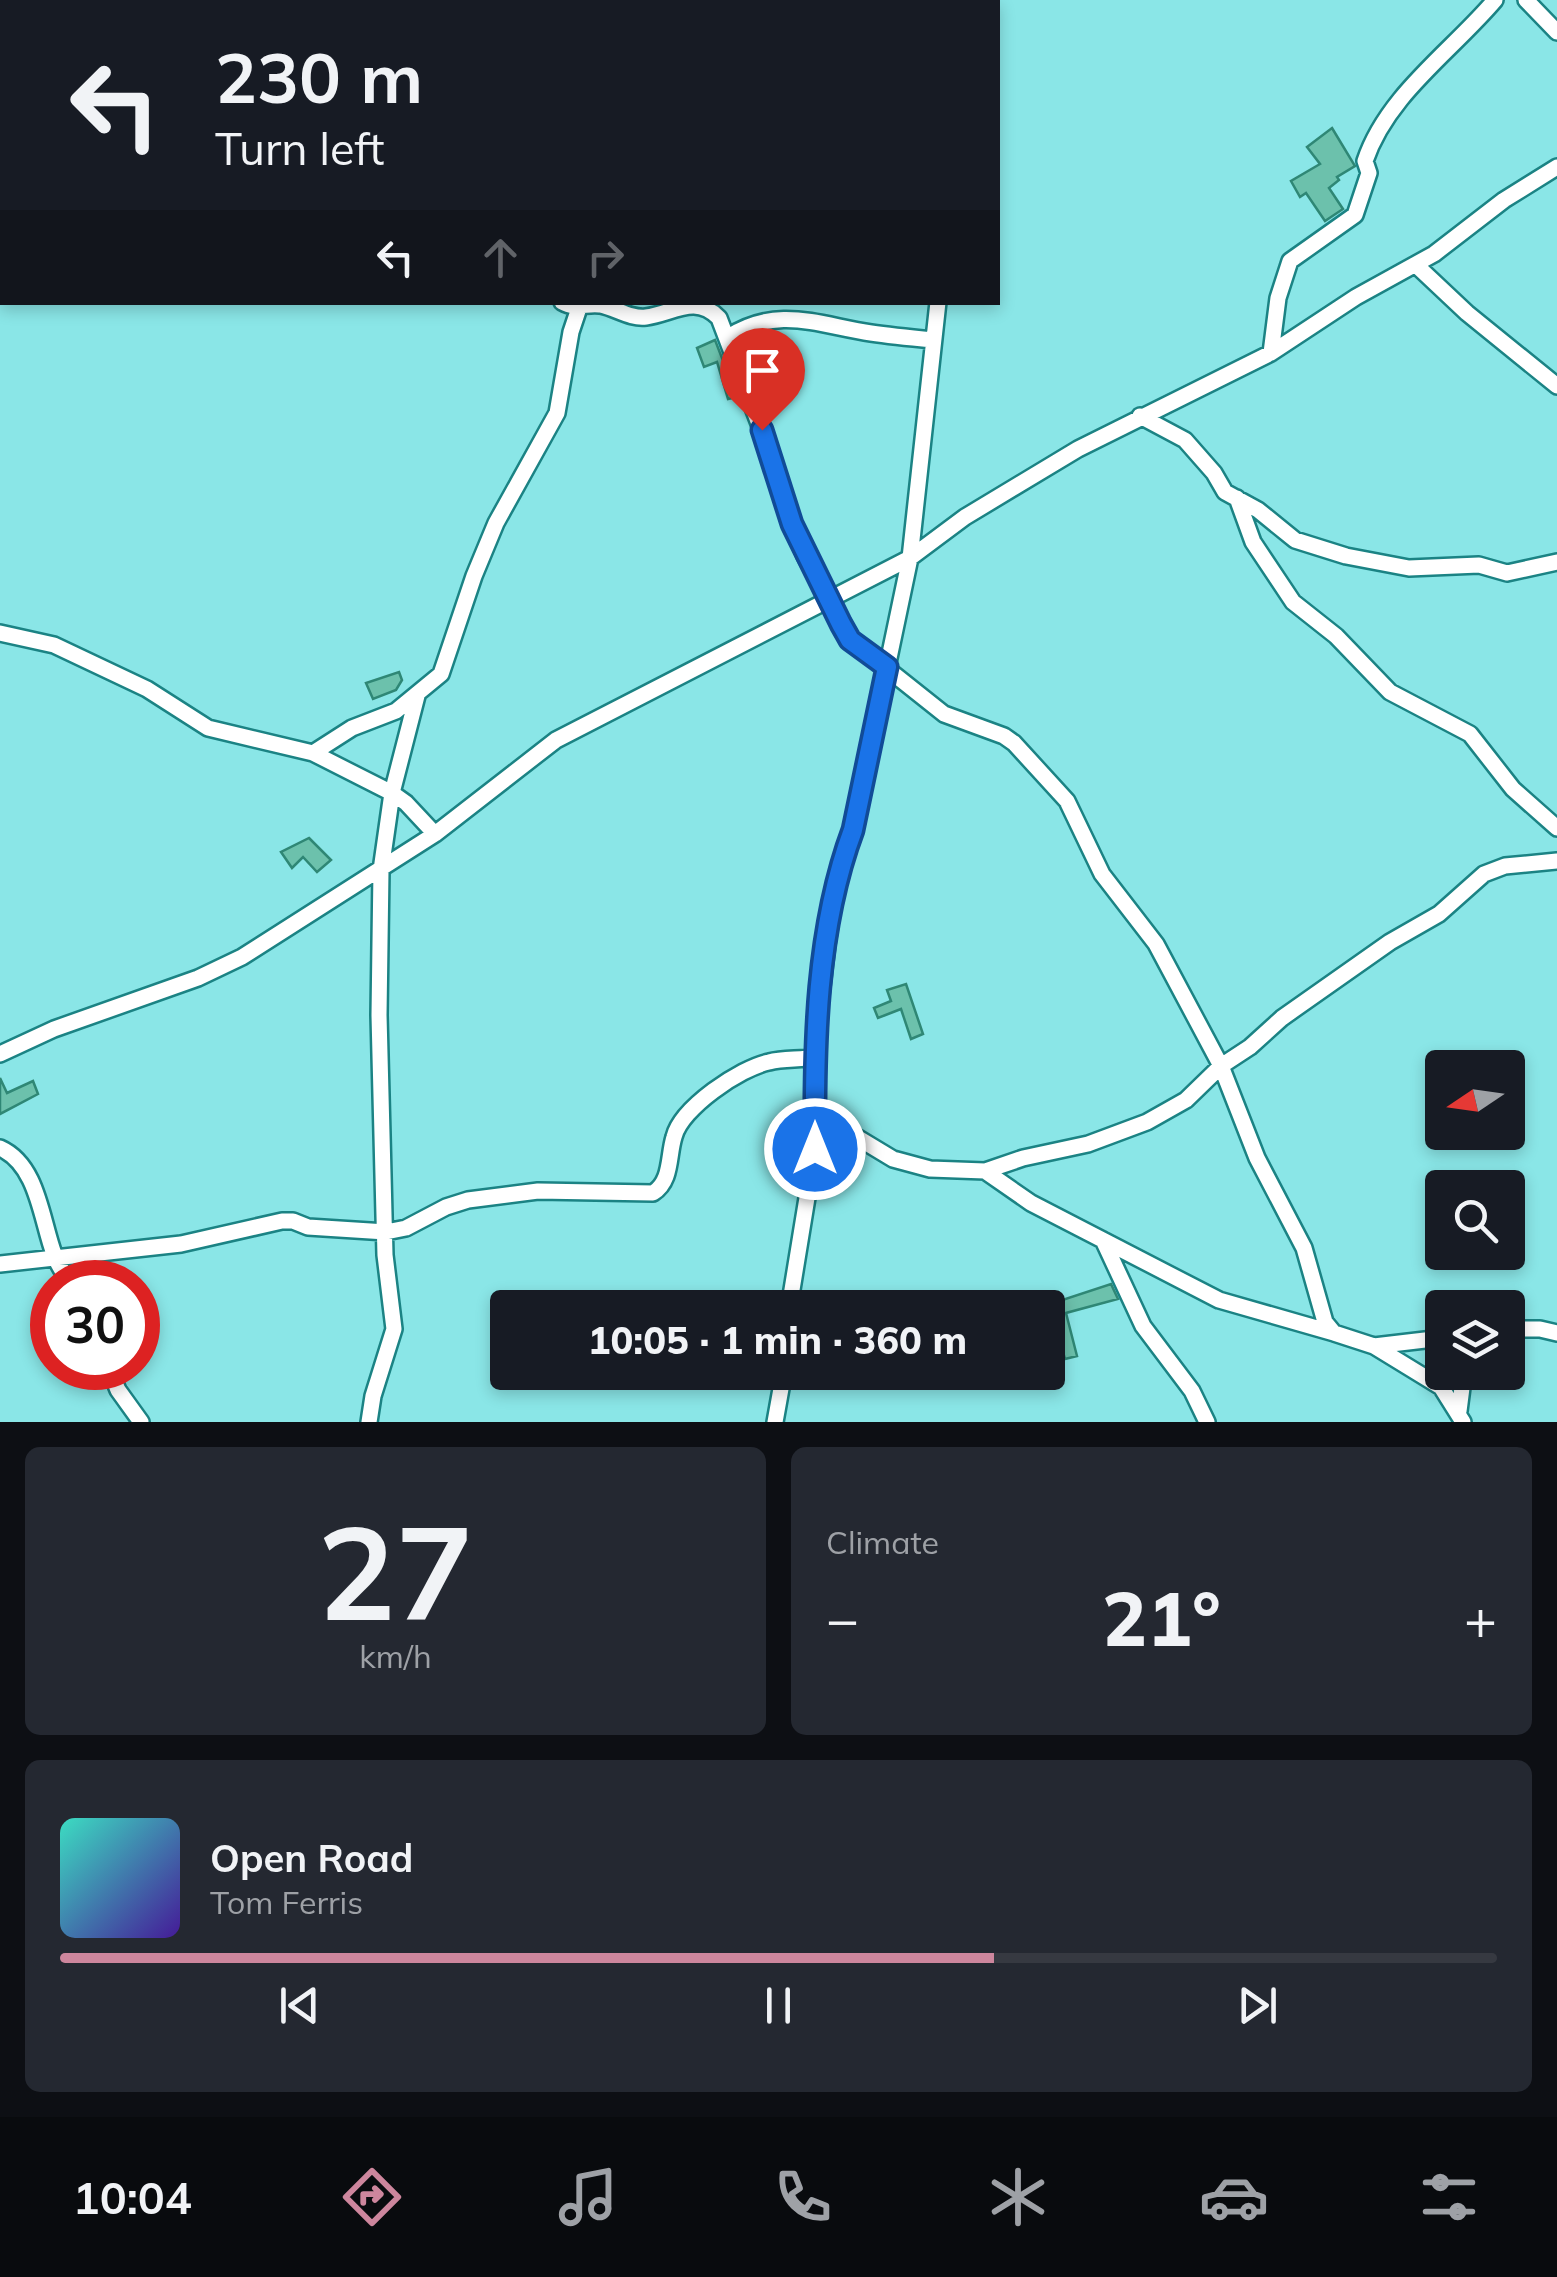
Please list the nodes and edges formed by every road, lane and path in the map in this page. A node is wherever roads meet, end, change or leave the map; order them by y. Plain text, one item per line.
1 (1495, 0) edge
2 (1526, 0) edge
3 (1557, 32) edge
4 (1557, 168) edge
5 (1416, 265) junction
6 (580, 305) edge
7 (938, 305) edge
8 (718, 318) junction
9 (746, 325) junction
10 (728, 337) junction
11 (933, 340) junction
12 (1271, 353) junction
13 (1557, 386) edge
14 (1140, 416) junction
15 (1237, 498) junction
16 (910, 558) junction
17 (1557, 562) edge
18 (829, 601) junction
19 (0, 633) edge
20 (887, 667) junction
21 (417, 696) junction
22 (312, 753) junction
23 (392, 793) junction
24 (1557, 828) edge
25 (435, 834) junction
26 (1557, 861) edge
27 (381, 870) junction
28 (0, 1054) edge
29 (815, 1057) junction
30 (1222, 1066) junction
31 (814, 1112) junction
32 (0, 1148) edge
33 (985, 1172) junction
34 (386, 1232) junction
35 (1103, 1240) junction
36 (55, 1258) junction
37 (0, 1264) edge
38 (792, 1290) edge
39 (1525, 1329) edge
40 (1334, 1333) junction
41 (1556, 1335) edge
42 (1425, 1340) edge
43 (1374, 1346) junction
44 (118, 1390) edge
45 (781, 1390) edge
46 (1463, 1390) edge
47 (1461, 1416) edge
48 (141, 1422) edge
49 (369, 1422) edge
50 (775, 1422) edge
51 (1207, 1422) edge

1 - 12 street
2 - 3 street
4 - 5 street
5 - 12 street
5 - 13 street
6 - 8 street
6 - 21 street
7 - 11 street
8 - 9 street
8 - 10 street
9 - 10 street
9 - 11 street
10 - 18 street
11 - 16 street
12 - 14 street
14 - 15 street
14 - 16 street
15 - 17 street
15 - 24 street
16 - 18 street
16 - 20 street
18 - 20 street
18 - 25 street
19 - 22 street
20 - 29 street
20 - 30 street
21 - 22 street
21 - 23 street
22 - 23 street
23 - 25 street
23 - 27 street
25 - 27 street
26 - 30 street
27 - 28 street
27 - 34 street
29 - 31 street
29 - 34 street
30 - 33 street
30 - 40 street
31 - 33 street
31 - 38 street
32 - 36 street
33 - 35 street
34 - 36 street
34 - 49 street
35 - 40 street
35 - 51 street
36 - 37 street
39 - 41 street
40 - 43 street
42 - 43 street
43 - 47 street
44 - 48 street
45 - 50 street
46 - 47 street

